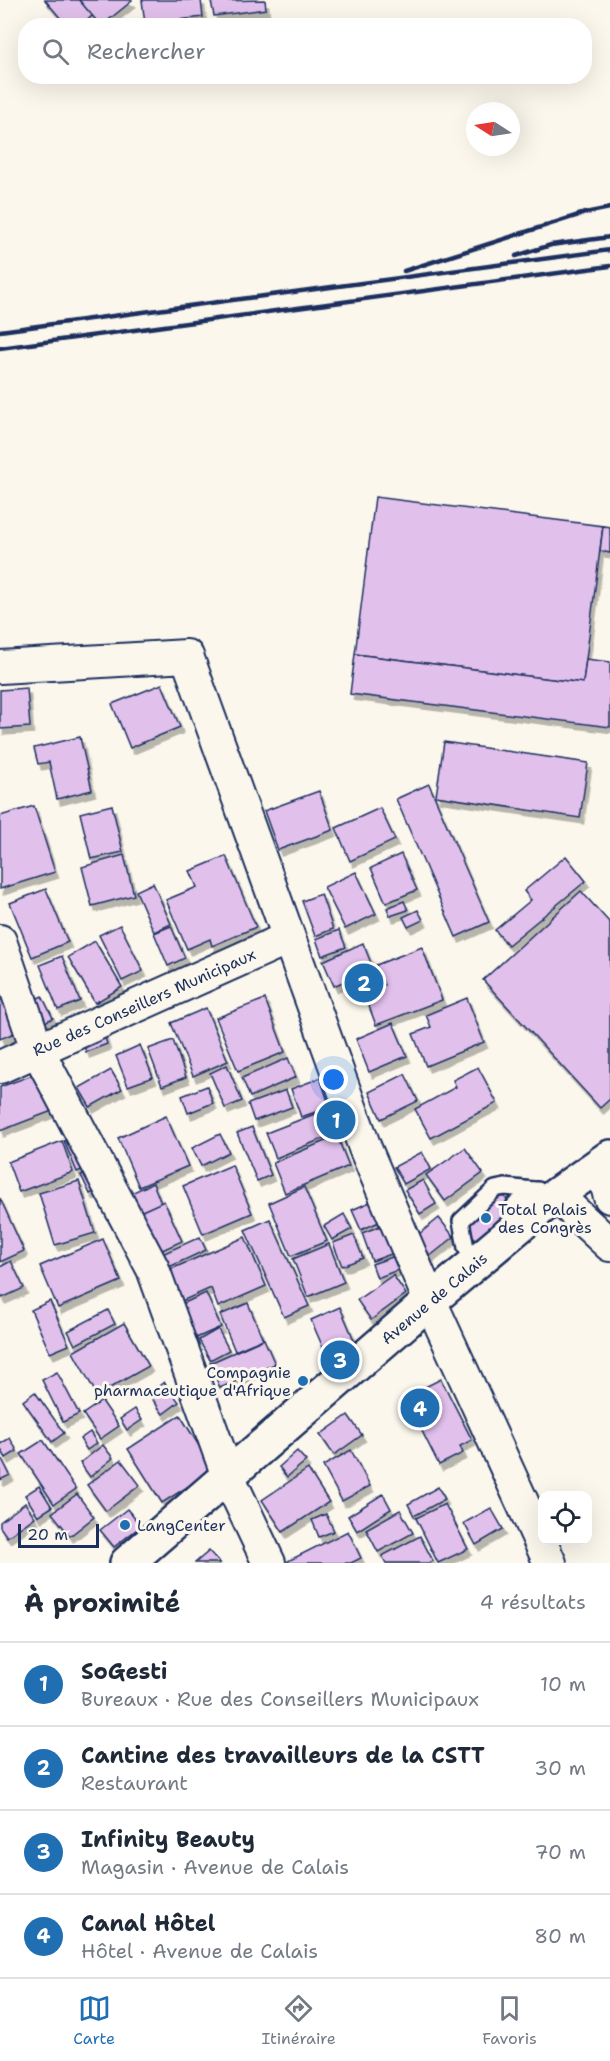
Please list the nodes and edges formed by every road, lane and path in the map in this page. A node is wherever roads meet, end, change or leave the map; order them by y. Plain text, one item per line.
1 (0, 667) edge
2 (288, 938) junction
3 (0, 941) edge
4 (37, 1049) junction
5 (0, 1067) edge
6 (605, 1161) edge
7 (544, 1192) junction
8 (610, 1197) edge
9 (514, 1206) dead end
10 (610, 1245) edge
11 (472, 1251) junction
12 (430, 1301) junction
13 (228, 1476) junction
14 (127, 1563) edge
15 (269, 1563) edge
16 (550, 1563) edge

1 - 2 street
2 - 4 street, Rue des Conseillers Municipaux
2 - 12 street
3 - 4 street
4 - 5 street, Rue des Conseillers Municipaux
4 - 13 street
6 - 7 main road, Avenue de Calais
6 - 8 street
7 - 9 lane
7 - 10 street
7 - 11 main road, Avenue de Calais
7 - 11 lane
11 - 12 main road, Avenue de Calais
12 - 13 main road, Avenue de Calais
12 - 16 street
13 - 14 main road, Avenue de Calais
13 - 15 street

